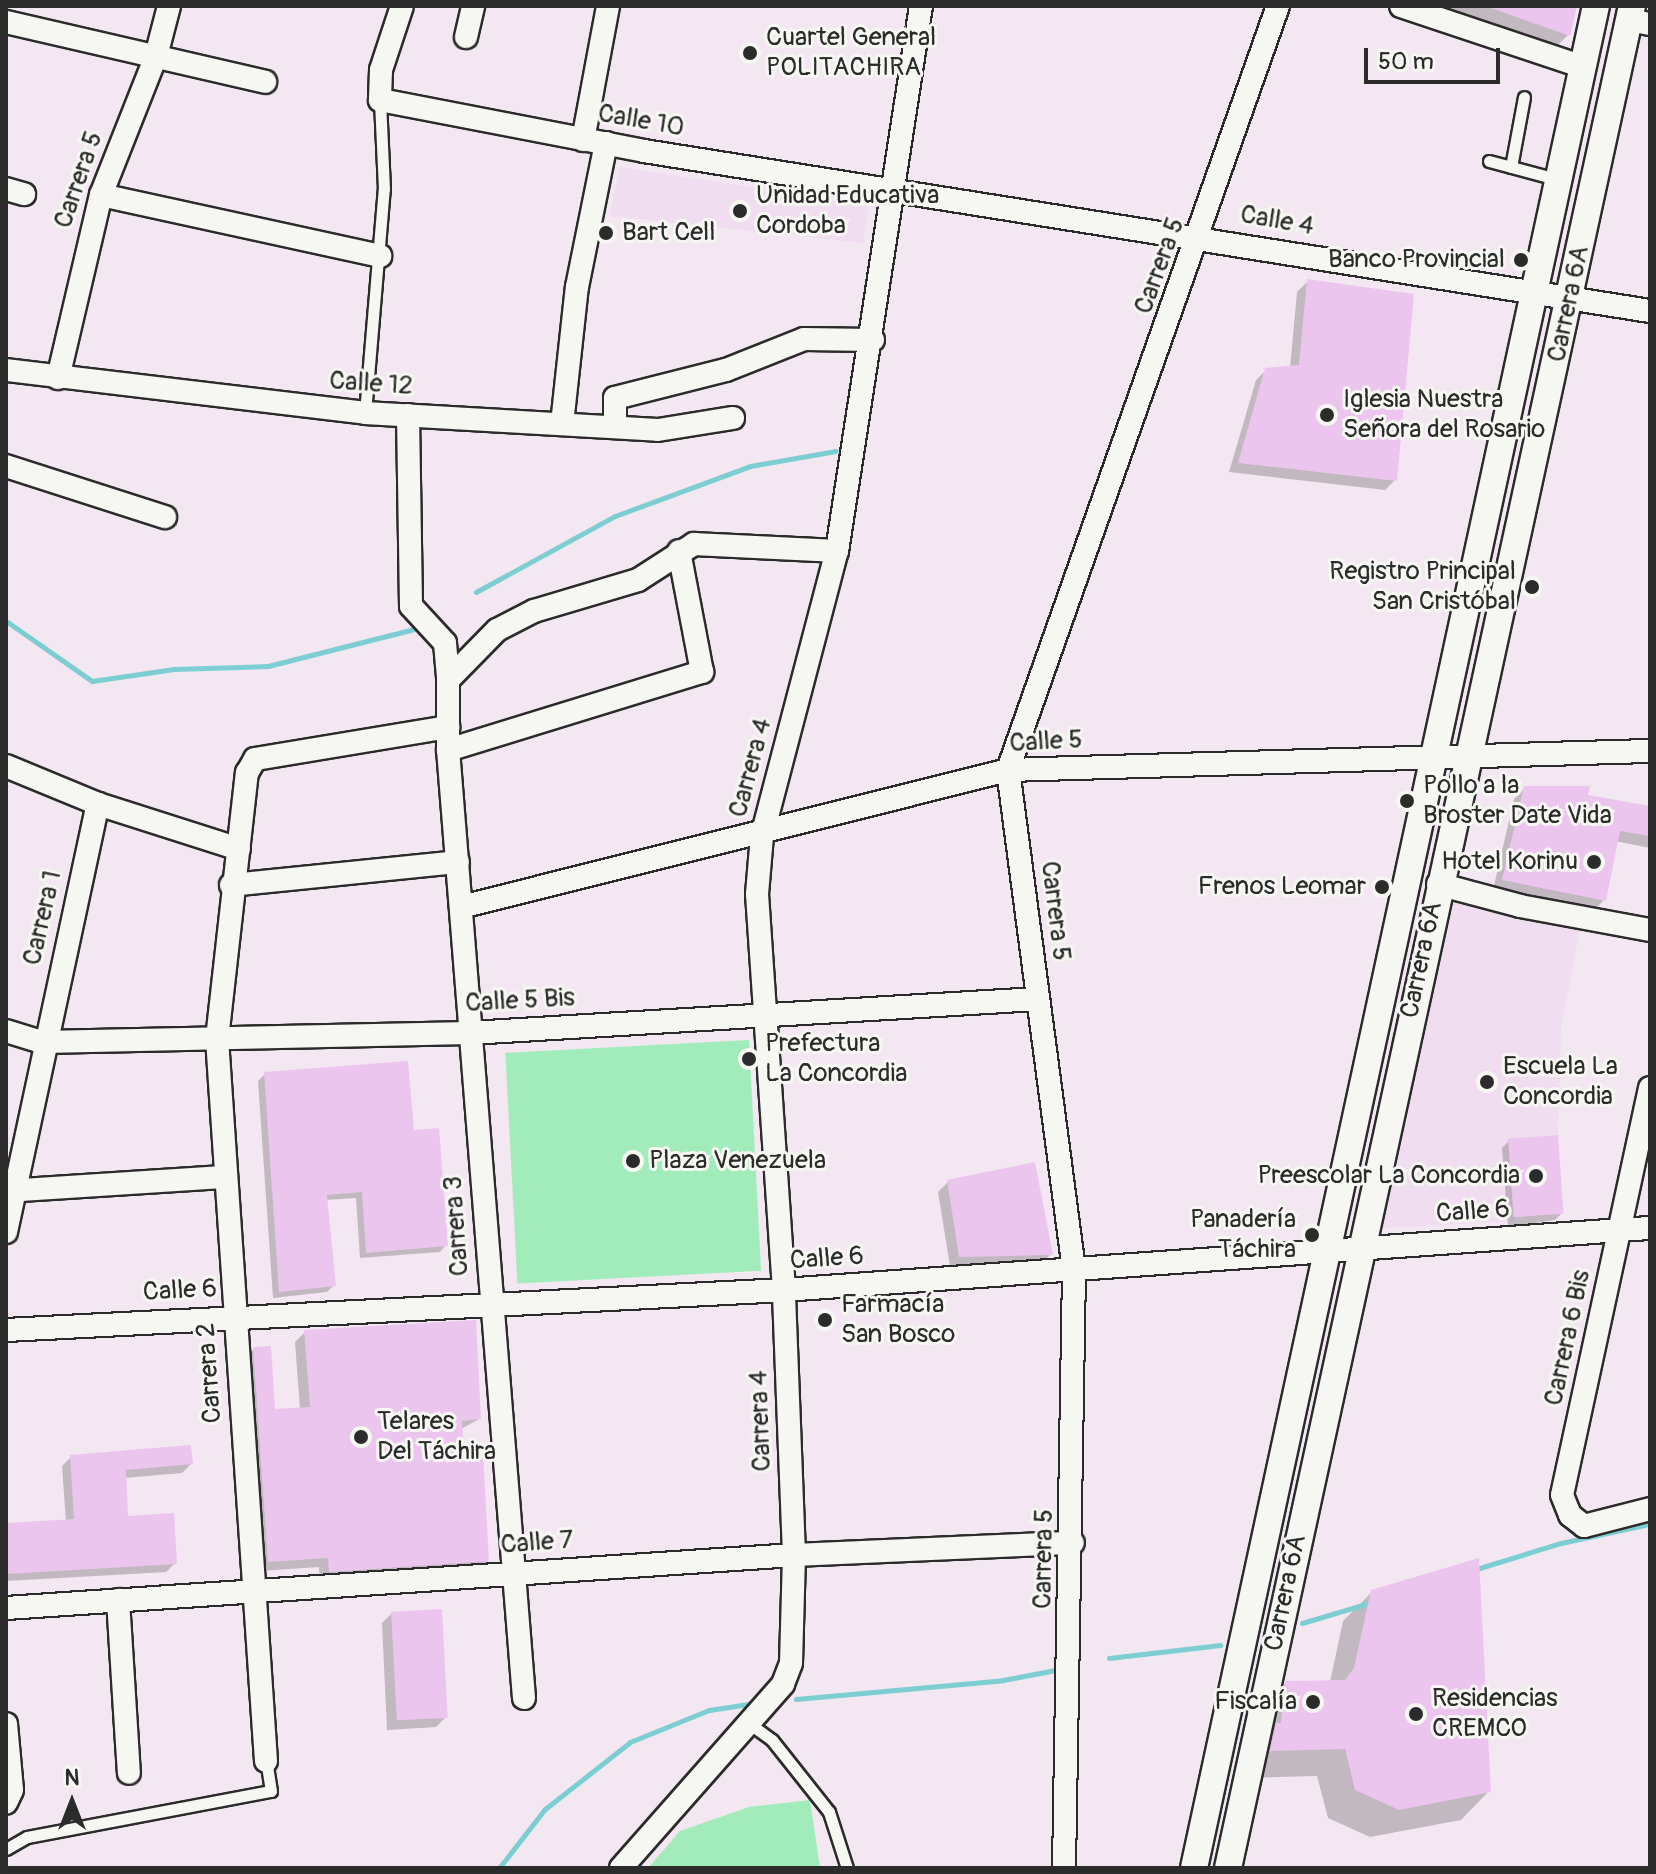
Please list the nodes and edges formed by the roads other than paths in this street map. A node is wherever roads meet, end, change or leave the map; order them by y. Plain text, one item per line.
1 (169, 6) edge
2 (402, 6) edge
3 (473, 6) edge
4 (608, 6) edge
5 (921, 6) edge
6 (1278, 6) edge
7 (1401, 6) edge
8 (1596, 6) edge
9 (1637, 17) edge
10 (6, 22) edge
11 (466, 37) dead end
12 (156, 56) junction
13 (1583, 67) junction
14 (265, 82) dead end
15 (1524, 97) dead end
16 (380, 100) junction
17 (583, 140) junction
18 (606, 143) junction
19 (1489, 161) dead end
20 (1511, 167) junction
21 (1560, 180) junction
22 (894, 190) junction
23 (101, 195) junction
24 (1200, 237) junction
25 (380, 256) junction
26 (1537, 295) junction
27 (1571, 298) junction
28 (1650, 311) edge
29 (873, 340) junction
30 (6, 370) edge
31 (58, 378) junction
32 (365, 413) junction
33 (408, 415) junction
34 (733, 418) dead end
35 (562, 424) junction
36 (615, 427) junction
37 (6, 466) edge
38 (165, 517) dead end
39 (679, 551) junction
40 (837, 551) junction
41 (448, 680) junction
42 (448, 727) junction
43 (448, 750) junction
44 (1650, 751) edge
45 (1467, 754) junction
46 (1433, 757) junction
47 (6, 766) edge
48 (1008, 770) junction
49 (98, 804) junction
50 (762, 836) junction
51 (239, 849) junction
52 (458, 862) junction
53 (1438, 884) junction
54 (231, 885) junction
55 (461, 907) junction
56 (1650, 930) edge
57 (1038, 999) junction
58 (765, 1014) junction
59 (6, 1031) edge
60 (470, 1033) junction
61 (217, 1039) junction
62 (43, 1042) junction
63 (1650, 1088) edge
64 (224, 1177) junction
65 (11, 1192) edge
66 (1650, 1228) edge
67 (1621, 1229) junction
68 (6, 1232) edge
69 (1363, 1249) junction
70 (1327, 1255) junction
71 (1074, 1270) junction
72 (784, 1290) junction
73 (491, 1302) junction
74 (233, 1316) junction
75 (6, 1330) edge
76 (1650, 1509) edge
77 (1073, 1543) junction
78 (794, 1555) junction
79 (510, 1573) junction
80 (254, 1591) junction
81 (118, 1600) junction
82 (6, 1608) edge
83 (524, 1698) dead end
84 (6, 1724) edge
85 (750, 1724) junction
86 (266, 1761) joint
87 (129, 1773) dead end
88 (6, 1803) edge
89 (6, 1849) edge
90 (621, 1868) edge
91 (847, 1868) edge
92 (1064, 1868) edge
93 (1194, 1868) edge
94 (1228, 1868) edge

1 - 12 street, Carrera 5
2 - 16 street
3 - 11 street
4 - 17 street
5 - 22 street, Carrera 4
6 - 24 street, Carrera 5
7 - 13 street
8 - 13 street, Carrera 6A
9 - 27 street, Carrera 6A
10 - 12 street
12 - 14 street
12 - 23 street, Carrera 5
13 - 21 street, Carrera 6A
15 - 20 lane
16 - 17 street, Calle 10
16 - 25 lane
17 - 18 street, Calle 10
18 - 22 street, Calle 10
18 - 35 street
19 - 20 lane
20 - 21 lane
21 - 26 street, Carrera 6A
22 - 24 street, Calle 4
22 - 29 street, Carrera 4
23 - 25 street
23 - 31 street, Carrera 5
24 - 26 street, Calle 4
24 - 48 street, Carrera 5
25 - 32 lane
26 - 27 street, Calle 4
26 - 46 street, Carrera 6A
27 - 28 street, Calle 4
27 - 45 street, Carrera 6A
29 - 36 street
29 - 40 street, Carrera 4
30 - 31 street, Calle 12
31 - 32 street, Calle 12
32 - 33 street, Calle 12
33 - 35 street, Calle 12
33 - 41 street, Carrera 3
34 - 36 street, Calle 12
35 - 36 street, Calle 12
37 - 38 street
39 - 40 street
39 - 41 street
39 - 43 street
40 - 50 street, Carrera 4
41 - 42 street, Carrera 3
42 - 43 street, Carrera 3
42 - 51 street, Carrera 2
43 - 52 street, Carrera 3
44 - 45 street, Calle 5
45 - 46 street, Calle 5
45 - 53 street, Carrera 6A
46 - 48 street, Calle 5
46 - 70 street, Carrera 6A
47 - 49 street
48 - 50 street, Calle 5
48 - 57 street, Carrera 5
49 - 51 street
49 - 62 street, Carrera 1
50 - 55 street, Calle 5
50 - 58 street, Carrera 4
51 - 54 street, Carrera 2
52 - 54 street
52 - 55 street, Carrera 3
53 - 56 street
53 - 69 street, Carrera 6A
54 - 61 street, Carrera 2
55 - 60 street, Carrera 3
57 - 58 street, Calle 5 Bis
57 - 71 street, Carrera 5
58 - 60 street, Calle 5 Bis
58 - 72 street, Carrera 4
59 - 62 street, Calle 5 Bis
60 - 61 street, Calle 5 Bis
60 - 73 street, Carrera 3
61 - 62 street, Calle 5 Bis
61 - 64 street, Carrera 2
62 - 65 street, Carrera 1
63 - 67 street, Carrera 6 Bis
64 - 65 street
64 - 74 street, Carrera 2
65 - 68 street, Carrera 1
66 - 67 street, Calle 6
67 - 69 street, Calle 6
67 - 76 street, Carrera 6 Bis
69 - 70 street, Calle 6
69 - 94 street, Carrera 6A
70 - 71 street, Calle 6
70 - 93 street, Carrera 6A
71 - 72 street, Calle 6
71 - 77 street, Carrera 5
72 - 73 street, Calle 6
72 - 78 street, Carrera 4
73 - 74 street, Calle 6
73 - 79 street, Carrera 3
74 - 75 street, Calle 6
74 - 80 street, Carrera 2
77 - 78 street, Calle 7
77 - 92 street, Carrera 5
78 - 79 street, Calle 7
78 - 85 street, Carrera 4
79 - 80 street, Calle 7
79 - 83 street, Carrera 3
80 - 81 street, Calle 7
80 - 86 street, Carrera 2
81 - 82 street, Calle 7
81 - 87 street
84 - 88 street
85 - 90 street, Carrera 4
85 - 91 lane
86 - 89 lane

